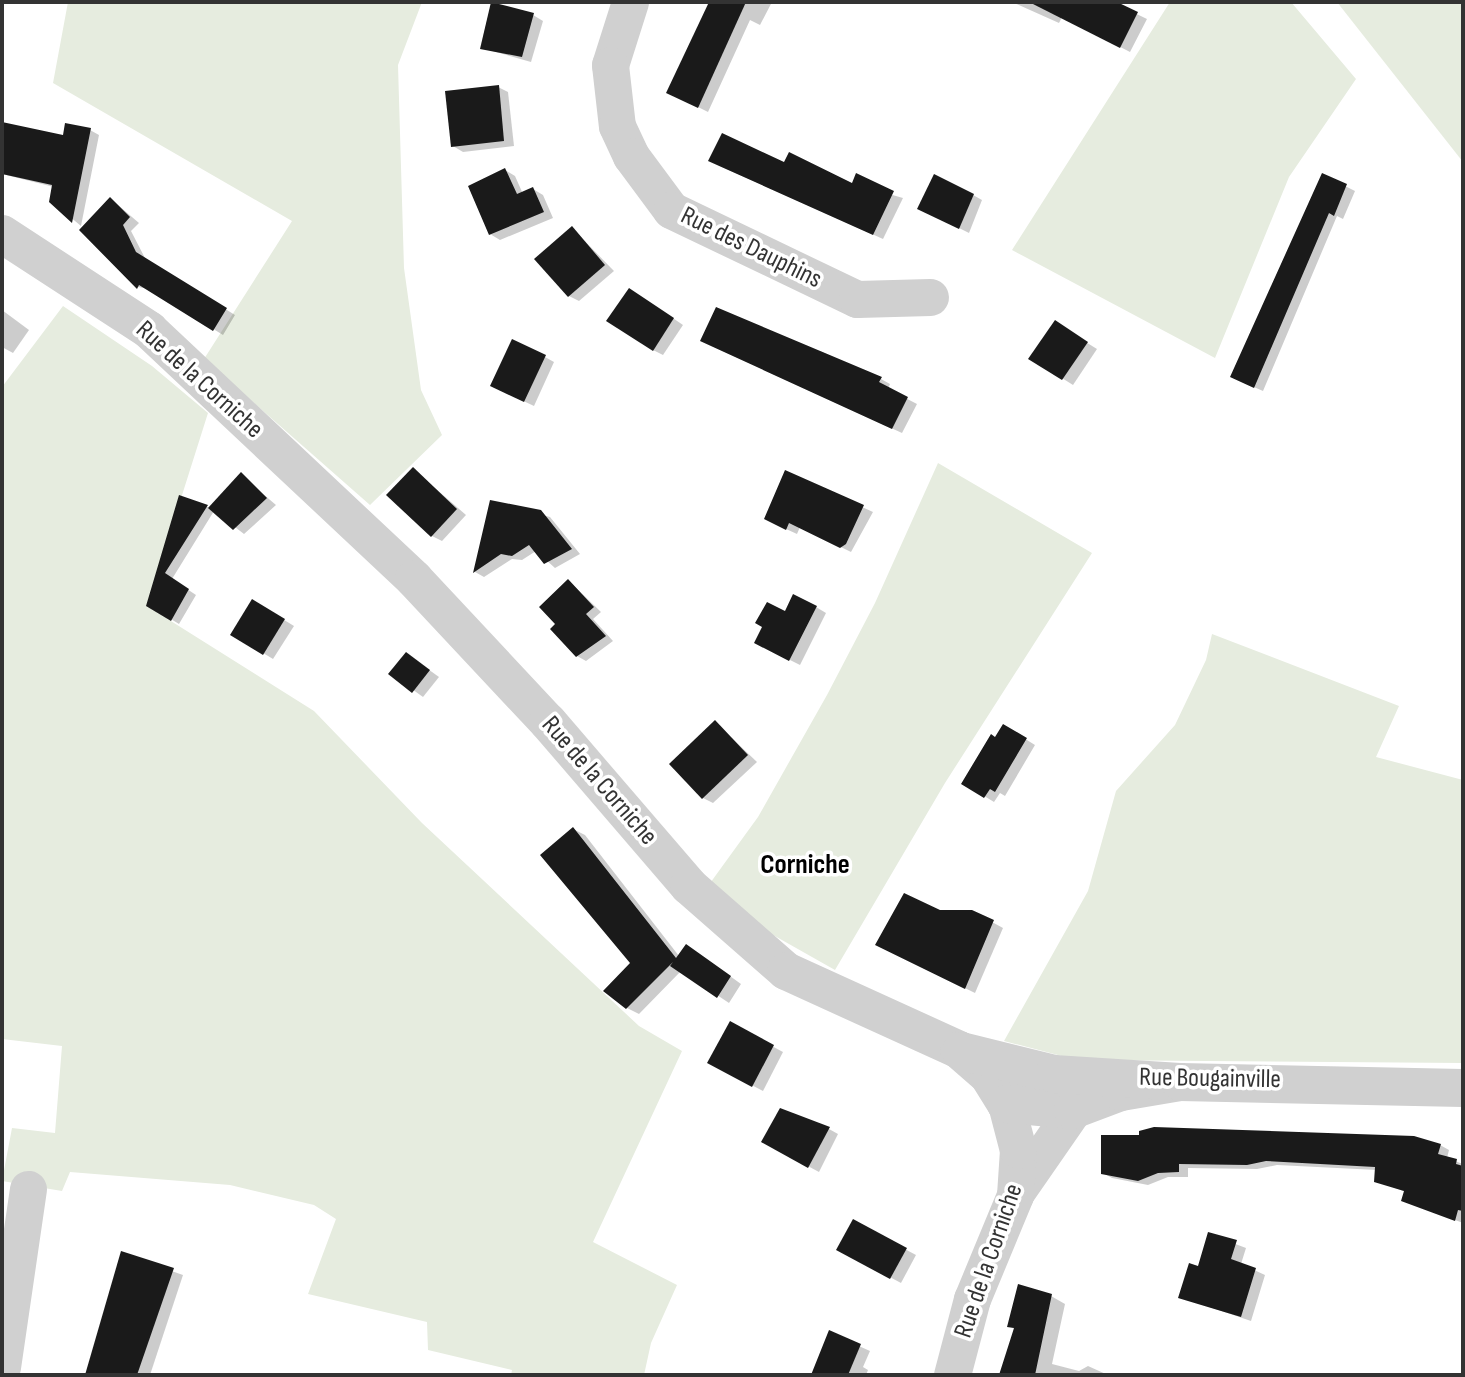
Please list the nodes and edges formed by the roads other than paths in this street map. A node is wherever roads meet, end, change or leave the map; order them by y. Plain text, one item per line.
1 (631, 2) edge
2 (2, 234) edge
3 (930, 297) dead end
4 (959, 1050) junction
5 (1054, 1074) junction
6 (1180, 1082) junction
7 (1463, 1088) edge
8 (1006, 1104) junction
9 (1073, 1110) junction
10 (28, 1189) dead end
11 (1015, 1195) junction
12 (10, 1267) edge
13 (2, 1367) edge
14 (952, 1375) edge

1 - 3 street, Rue des Dauphins
2 - 4 street, Rue de la Corniche
4 - 5 street, Rue Bougainville
4 - 8 street, Rue de la Corniche
5 - 6 street, Rue Bougainville
5 - 8 street
6 - 7 street, Rue Bougainville
6 - 9 street
8 - 9 street
8 - 11 street, Rue de la Corniche
9 - 11 street
10 - 12 street
11 - 14 street, Rue de la Corniche
12 - 13 street

